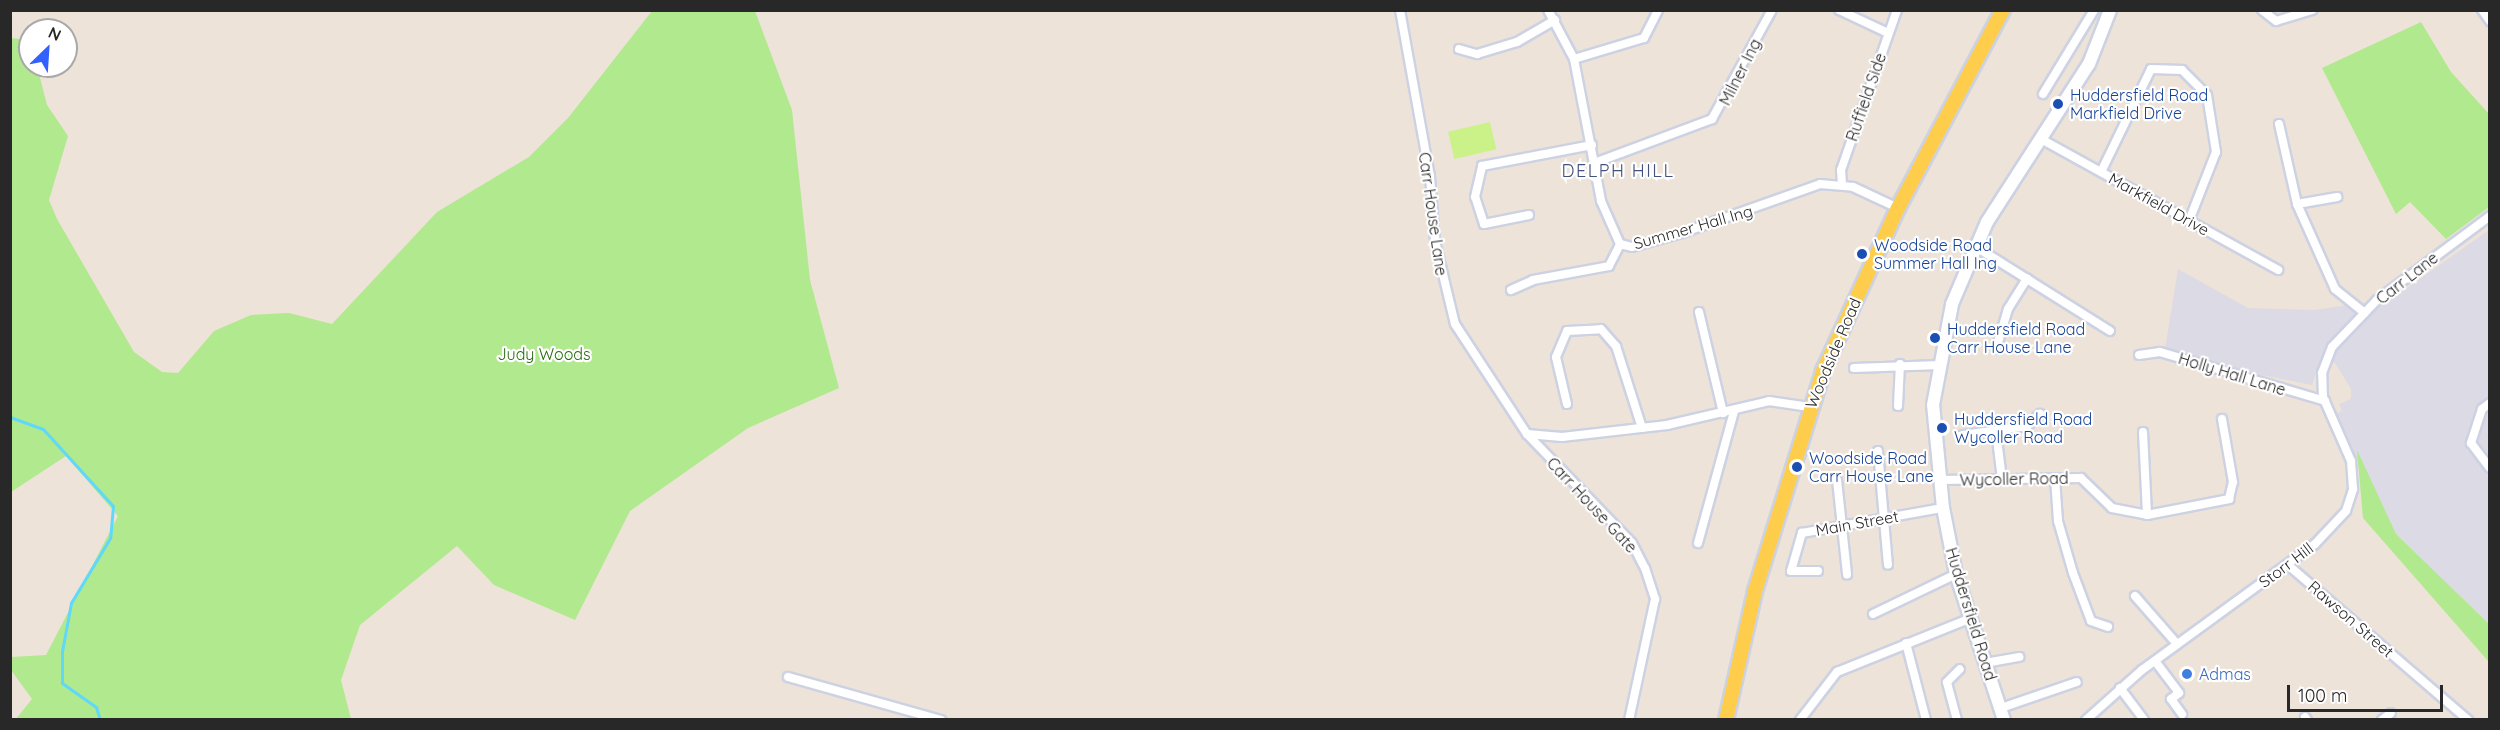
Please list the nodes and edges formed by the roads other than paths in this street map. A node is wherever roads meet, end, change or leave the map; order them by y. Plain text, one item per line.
1 (1400, 10) edge
2 (1548, 10) edge
3 (1658, 10) edge
4 (1772, 10) edge
5 (1839, 10) edge
6 (1897, 10) edge
7 (2003, 10) edge
8 (2094, 10) edge
9 (2110, 10) edge
10 (2262, 10) edge
11 (2312, 10) edge
12 (2481, 10) edge
13 (1555, 20) junction
14 (2490, 21) edge
15 (1888, 33) junction
16 (1459, 49) dead end
17 (1574, 59) junction
18 (2043, 94) dead end
19 (2278, 124) dead end
20 (2041, 139) junction
21 (1592, 145) junction
22 (1597, 162) junction
23 (2101, 172) junction
24 (1842, 184) junction
25 (2337, 197) dead end
26 (2297, 204) junction
27 (1898, 208) junction
28 (1529, 215) dead end
29 (2490, 216) edge
30 (2189, 221) junction
31 (1620, 244) junction
32 (1976, 247) junction
33 (2278, 270) dead end
34 (2027, 279) junction
35 (1511, 290) dead end
36 (1699, 312) dead end
37 (2365, 312) junction
38 (2110, 331) dead end
39 (2332, 347) joint
40 (1996, 349) dead end
41 (2139, 356) dead end
42 (1900, 364) junction
43 (1940, 365) junction
44 (1854, 368) dead end
45 (2325, 401) junction
46 (2490, 403) edge
47 (1567, 404) dead end
48 (1898, 406) dead end
49 (1810, 407) junction
50 (1734, 411) junction
51 (1723, 413) junction
52 (2040, 414) dead end
53 (2222, 419) dead end
54 (1642, 428) junction
55 (1996, 430) junction
56 (2143, 432) dead end
57 (1527, 434) junction
58 (1963, 435) dead end
59 (1878, 451) dead end
60 (2490, 468) edge
61 (2055, 478) junction
62 (2002, 479) junction
63 (1838, 480) dead end
64 (1940, 480) junction
65 (1943, 508) junction
66 (2147, 515) junction
67 (1881, 519) junction
68 (1843, 526) junction
69 (1698, 543) dead end
70 (1888, 565) dead end
71 (2288, 565) junction
72 (1818, 571) dead end
73 (1847, 574) dead end
74 (1956, 574) junction
75 (2135, 596) dead end
76 (1873, 614) dead end
77 (1971, 618) junction
78 (2108, 627) dead end
79 (1906, 643) junction
80 (2177, 644) junction
81 (2019, 657) dead end
82 (2155, 661) junction
83 (1985, 663) junction
84 (1960, 669) dead end
85 (788, 677) dead end
86 (2077, 682) dead end
87 (2120, 688) junction
88 (2391, 713) dead end
89 (2002, 714) edge
90 (2182, 714) dead end
91 (941, 720) edge
92 (1629, 720) edge
93 (1726, 720) edge
94 (1800, 720) edge
95 (1926, 720) edge
96 (1957, 720) edge
97 (2086, 720) edge
98 (2144, 720) edge
99 (2382, 720) edge
100 (2468, 720) edge

1 - 57 street, Carr House Lane
2 - 13 street, Summer Hall Ing
3 - 17 street
4 - 22 street, Milner Ing
5 - 15 street
6 - 15 street, Ruffield Side
7 - 27 main road, Woodside Road
8 - 18 street
9 - 20 main road, Huddersfield Road
10 - 11 street
12 - 14 street
13 - 16 street
13 - 17 street, Summer Hall Ing
15 - 24 street, Ruffield Side
17 - 21 street, Summer Hall Ing
19 - 26 street
20 - 23 street, Markfield Drive
20 - 32 main road, Huddersfield Road
21 - 22 street, Summer Hall Ing
21 - 28 street
22 - 31 street, Summer Hall Ing
23 - 30 street, Markfield Drive
23 - 30 street
24 - 27 street, Summer Hall Ing
24 - 31 street, Summer Hall Ing
25 - 26 street
26 - 37 street
27 - 49 main road, Woodside Road
29 - 37 street, Carr Lane
30 - 33 street, Markfield Drive
31 - 35 street
32 - 34 street
32 - 43 main road, Huddersfield Road
34 - 38 street
34 - 40 street
36 - 51 street
37 - 39 street, Carr Lane
39 - 45 street, Storr Hill
41 - 45 street, Holly Hall Lane
42 - 43 street
42 - 44 street
42 - 48 street
43 - 64 main road, Huddersfield Road
45 - 71 street, Storr Hill
46 - 60 street
47 - 54 street
49 - 50 street
49 - 93 main road, Woodside Road
50 - 51 street
50 - 69 street
51 - 54 street
52 - 55 street
53 - 66 street
54 - 57 street
55 - 58 street
55 - 62 street
56 - 66 street
57 - 92 street, Carr House Gate
59 - 67 street
61 - 62 street, Wycoller Road
61 - 66 street, Wycoller Road
61 - 78 street
62 - 64 street, Wycoller Road
63 - 68 street
64 - 65 main road, Huddersfield Road
65 - 67 street, Main Street
65 - 74 main road, Huddersfield Road
67 - 68 street, Main Street
67 - 70 street
68 - 72 street, Main Street
68 - 73 street
71 - 80 street, Storr Hill
71 - 100 street, Rawson Street
74 - 76 street
74 - 77 main road, Huddersfield Road
75 - 80 street
77 - 79 street
77 - 83 main road, Huddersfield Road
79 - 94 street
79 - 95 street
80 - 82 street, Storr Hill
81 - 83 street
82 - 87 street, Storr Hill
82 - 90 street
83 - 89 main road, Huddersfield Road
84 - 96 street
85 - 91 street
86 - 89 street
87 - 97 street, Storr Hill
87 - 98 street
88 - 99 street

